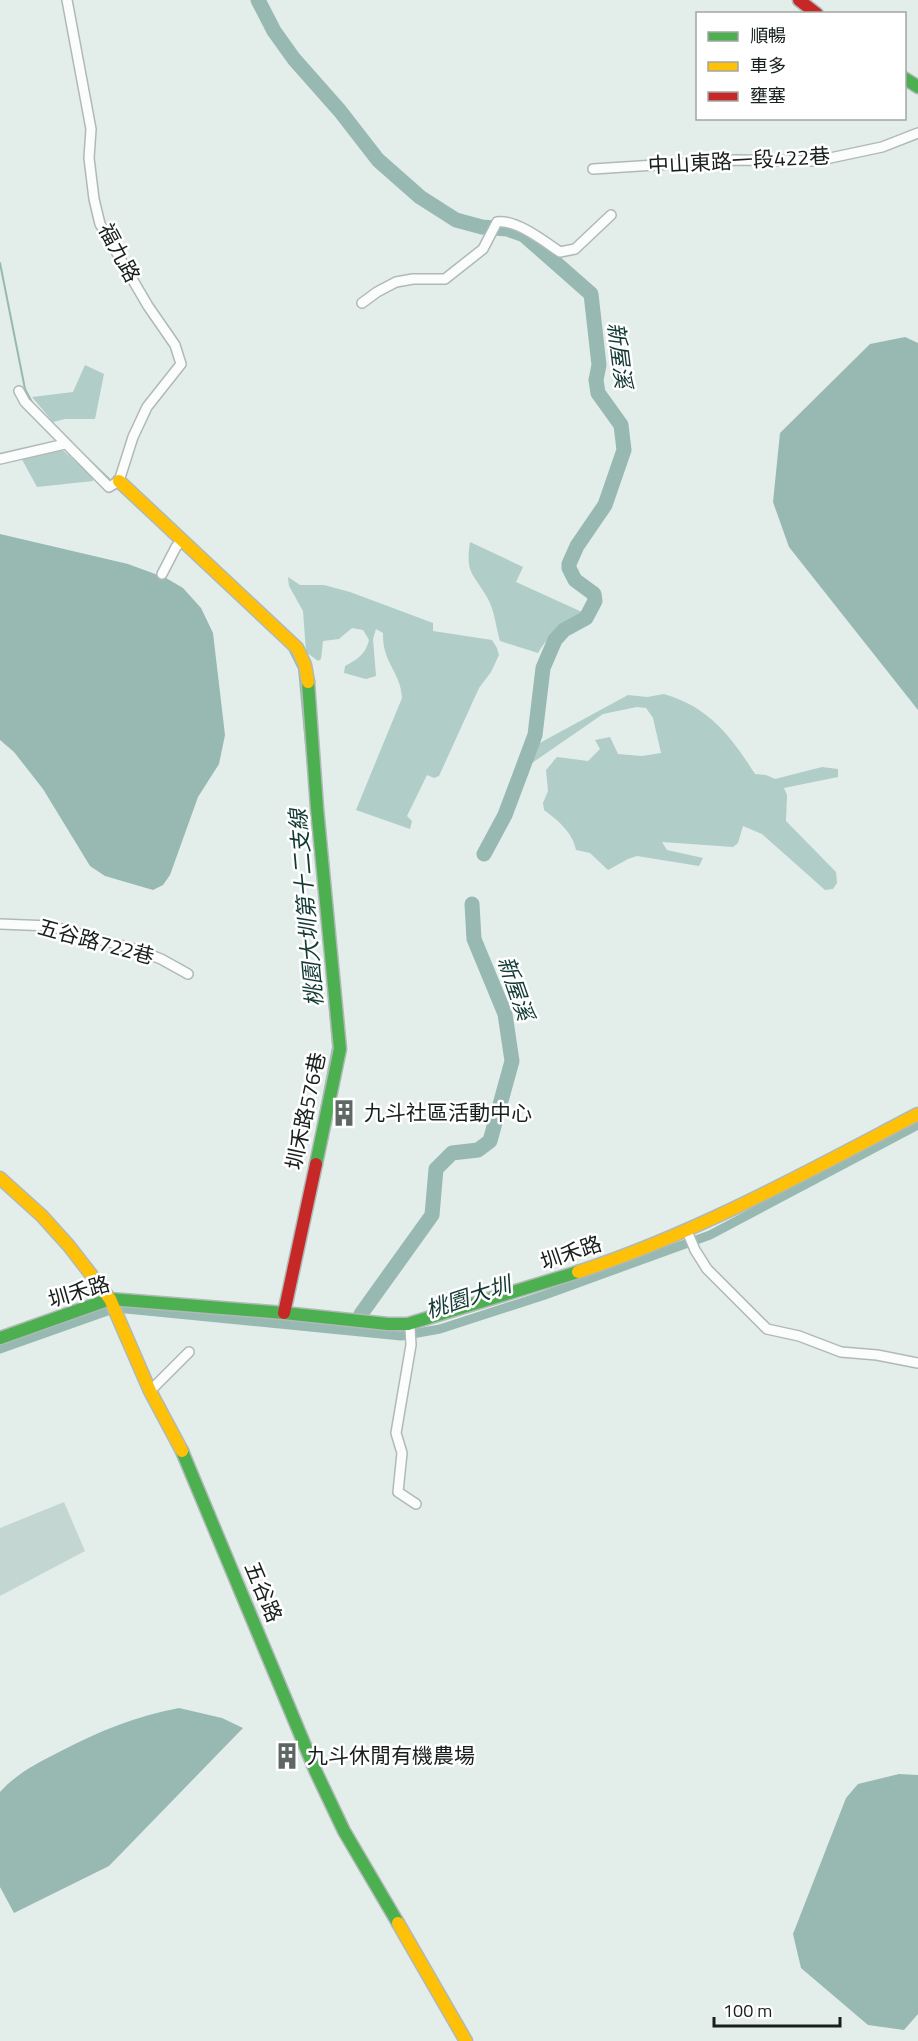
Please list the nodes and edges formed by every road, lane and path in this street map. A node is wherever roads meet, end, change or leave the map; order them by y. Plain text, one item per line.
1 (67, 0) edge
2 (799, 0) edge
3 (814, 12) edge
4 (918, 133) edge
5 (594, 169) dead end
6 (611, 215) dead end
7 (362, 303) dead end
8 (19, 391) dead end
9 (65, 444) junction
10 (0, 459) edge
11 (114, 484) junction
12 (183, 540) junction
13 (162, 574) dead end
14 (0, 924) edge
15 (188, 974) dead end
16 (918, 1114) edge
17 (0, 1178) edge
18 (688, 1233) junction
19 (114, 1309) junction
20 (284, 1313) junction
21 (410, 1331) junction
22 (0, 1338) edge
23 (189, 1352) dead end
24 (918, 1363) edge
25 (150, 1390) junction
26 (416, 1504) dead end
27 (466, 2041) edge

1 - 11 street, 福九路
2 - 3 street
4 - 5 street, 中山東路一段422巷
6 - 7 street
8 - 9 street
9 - 10 street
9 - 11 street
11 - 12 street, 圳禾路576巷
12 - 13 street
12 - 20 street, 圳禾路576巷
14 - 15 street, 五谷路722巷
16 - 18 street, 圳禾路
17 - 19 street, 五谷路
18 - 21 street, 圳禾路
18 - 24 street
19 - 20 street, 圳禾路
19 - 22 street, 圳禾路
19 - 25 street, 五谷路
20 - 21 street, 圳禾路
21 - 26 street
23 - 25 street
25 - 27 street, 五谷路

